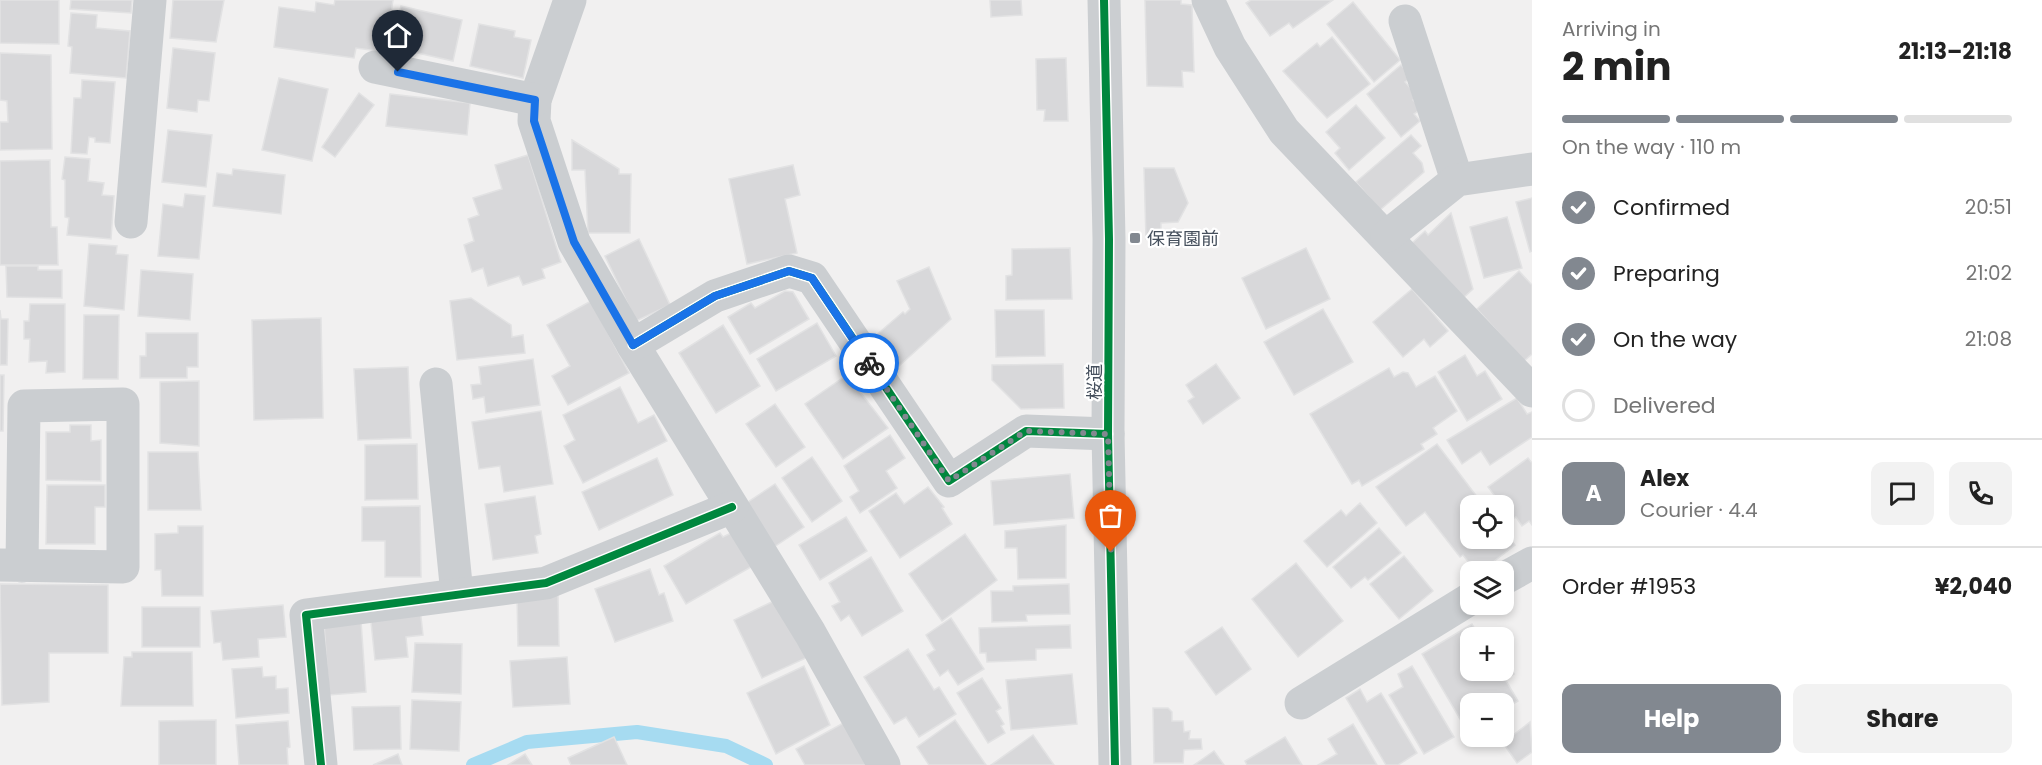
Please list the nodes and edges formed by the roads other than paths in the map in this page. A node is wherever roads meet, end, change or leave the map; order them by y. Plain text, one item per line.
1 (150, 0) edge
2 (570, 0) edge
3 (1104, 0) edge
4 (1208, 0) edge
5 (1405, 21) dead end
6 (375, 67) dead end
7 (535, 100) junction
8 (1532, 169) edge
9 (1457, 180) junction
10 (131, 222) dead end
11 (1387, 236) junction
12 (633, 345) junction
13 (436, 384) dead end
14 (1532, 391) edge
15 (1108, 434) junction
16 (732, 507) junction
17 (1532, 563) edge
18 (11, 565) edge
19 (1514, 573) edge
20 (458, 594) junction
21 (1460, 605) edge
22 (1301, 703) dead end
23 (321, 765) edge
24 (884, 765) edge
25 (1115, 765) edge

1 - 10 street
2 - 7 street
3 - 15 street, 桜道
4 - 11 street
5 - 9 street
6 - 7 street
7 - 12 street
8 - 9 street
9 - 11 street
11 - 14 street
12 - 15 street
12 - 16 street
13 - 20 street
15 - 25 street, 桜道
16 - 20 street
16 - 24 street
17 - 19 street
18 - 18 street
20 - 23 street
21 - 22 street

